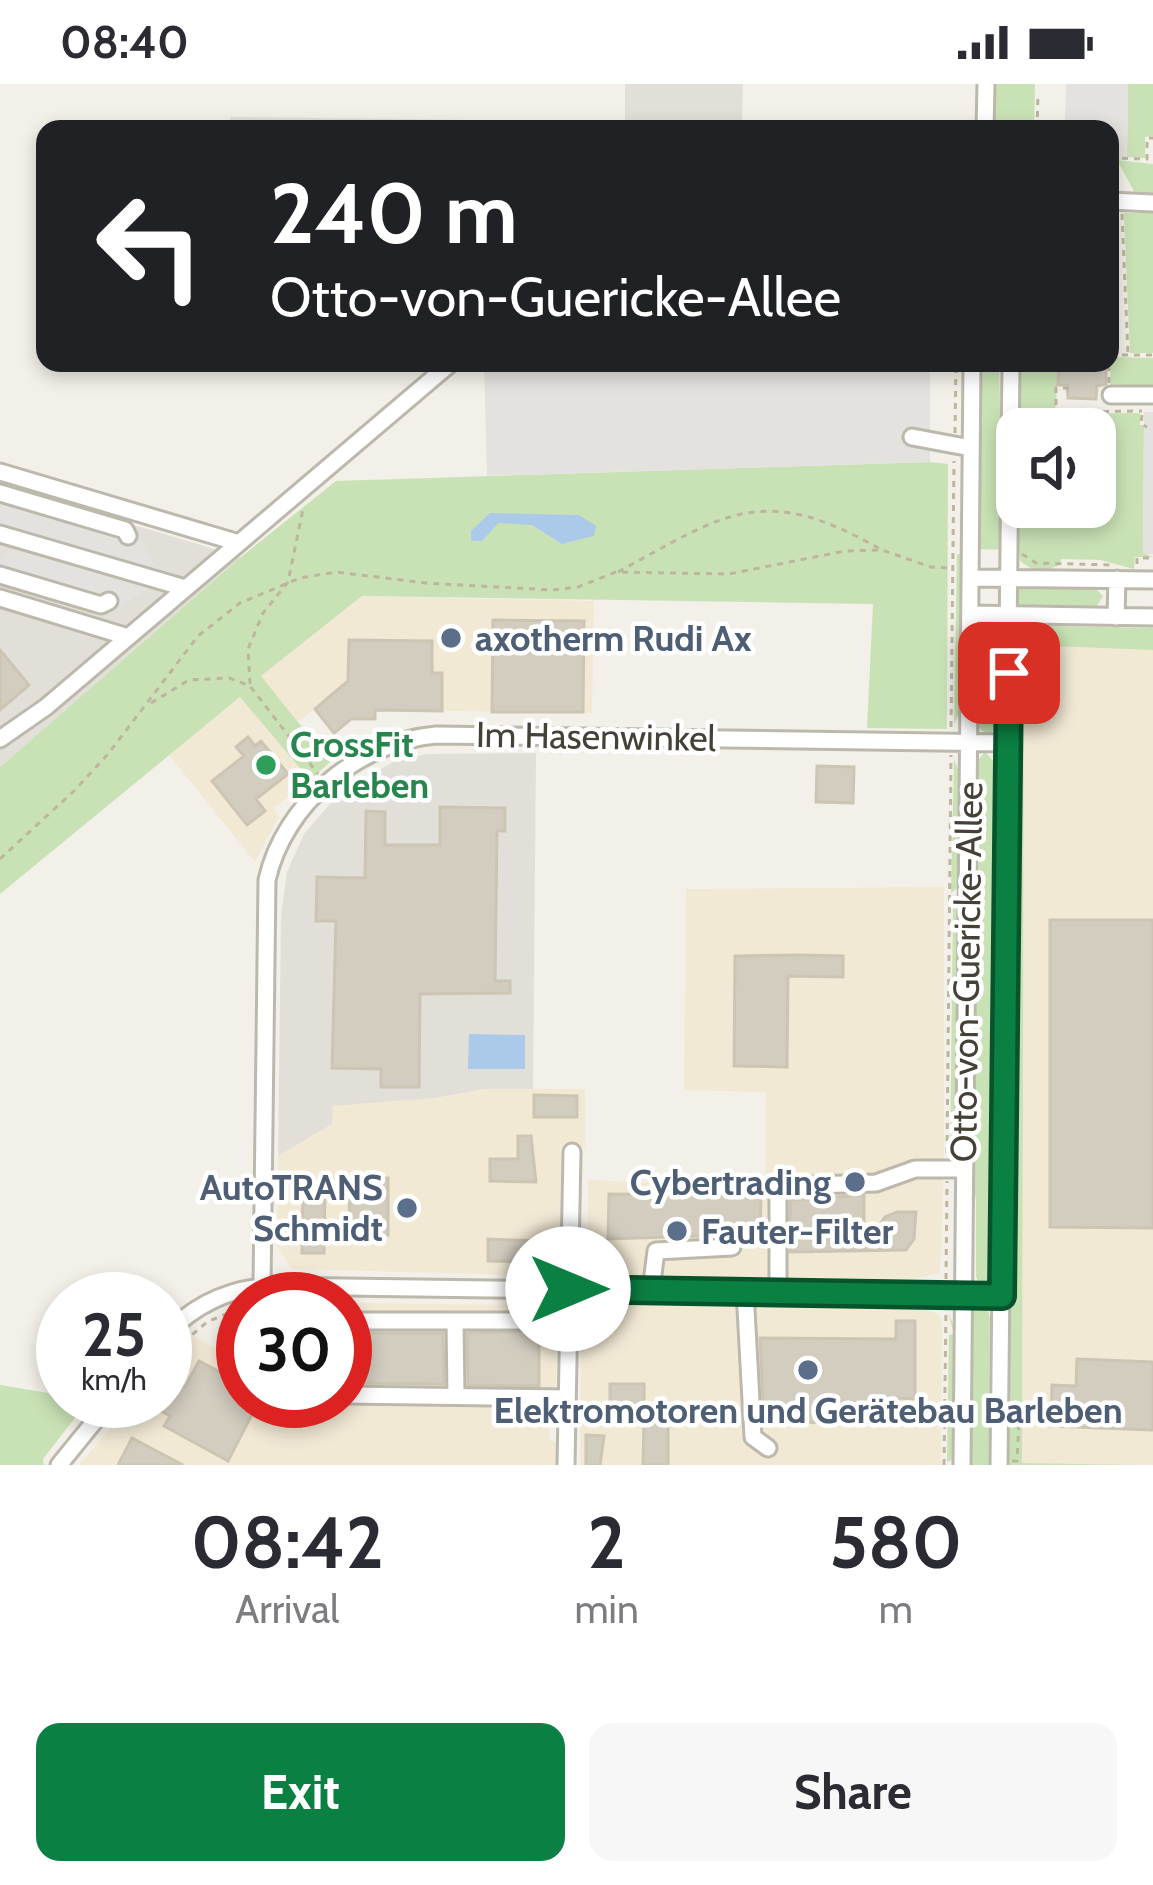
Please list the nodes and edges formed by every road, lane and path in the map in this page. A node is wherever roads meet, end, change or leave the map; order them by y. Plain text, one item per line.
1 (986, 84) edge
2 (1038, 94) dead end
3 (985, 120) edge
4 (1037, 120) edge
5 (1153, 138) edge
6 (1119, 158) edge
7 (1150, 160) edge
8 (1119, 202) edge
9 (1153, 203) edge
10 (1119, 240) edge
11 (1119, 355) edge
12 (1128, 355) junction
13 (1153, 355) edge
14 (440, 372) edge
15 (957, 372) edge
16 (971, 372) edge
17 (1011, 372) edge
18 (1110, 372) edge
19 (1069, 388) dead end
20 (1111, 395) joint
21 (1146, 400) edge
22 (1147, 427) dead end
23 (912, 437) dead end
24 (963, 446) junction
25 (0, 472) edge
26 (0, 493) edge
27 (296, 494) junction
28 (0, 534) edge
29 (128, 536) dead end
30 (233, 548) junction
31 (882, 550) junction
32 (1010, 550) junction
33 (1094, 562) dead end
34 (954, 568) junction
35 (616, 572) junction
36 (0, 575) edge
37 (970, 578) junction
38 (1010, 579) junction
39 (1117, 579) junction
40 (1153, 580) edge
41 (288, 582) junction
42 (185, 588) junction
43 (0, 598) edge
44 (109, 601) dead end
45 (970, 614) junction
46 (1010, 615) junction
47 (1116, 616) junction
48 (1153, 617) edge
49 (128, 638) junction
50 (250, 686) junction
51 (145, 708) junction
52 (0, 739) edge
53 (951, 740) junction
54 (969, 740) junction
55 (1008, 742) junction
56 (326, 785) junction
57 (0, 859) edge
58 (572, 1152) dead end
59 (956, 1169) junction
60 (732, 1247) dead end
61 (262, 1272) edge
62 (372, 1287) edge
63 (568, 1289) junction
64 (651, 1289) junction
65 (745, 1291) junction
66 (778, 1291) junction
67 (954, 1293) junction
68 (1002, 1296) junction
69 (455, 1321) junction
70 (533, 1321) dead end
71 (372, 1322) edge
72 (372, 1395) edge
73 (456, 1396) junction
74 (567, 1398) junction
75 (89, 1428) edge
76 (768, 1448) dead end
77 (59, 1465) edge
78 (566, 1465) edge
79 (944, 1465) edge
80 (962, 1465) edge
81 (999, 1465) edge

1 - 3 street
2 - 4 path
5 - 7 path
6 - 7 path
8 - 9 street
10 - 12 path
11 - 12 path
12 - 13 path
14 - 27 street
15 - 24 path
16 - 24 street, Otto-von-Guericke-Allee
17 - 32 street, Otto-von-Guericke-Allee
18 - 20 path
19 - 21 path
20 - 21 street
21 - 22 path
23 - 24 street
24 - 34 path
24 - 37 street, Otto-von-Guericke-Allee
25 - 30 street
26 - 29 street
27 - 30 street
27 - 41 path
28 - 42 street
30 - 42 street
31 - 34 path
31 - 35 path
31 - 35 path
32 - 33 path
32 - 38 street, Otto-von-Guericke-Allee
34 - 53 path
35 - 41 path
36 - 44 street
37 - 38 street
37 - 45 street, Otto-von-Guericke-Allee
38 - 39 street
38 - 46 street, Otto-von-Guericke-Allee
39 - 40 street
39 - 47 street
41 - 50 path
41 - 51 path
42 - 49 street
43 - 49 street
45 - 46 street
45 - 54 street, Otto-von-Guericke-Allee
46 - 47 street
46 - 55 street, Otto-von-Guericke-Allee
47 - 48 street
49 - 52 street
50 - 51 path
50 - 56 path
51 - 57 path
53 - 54 street, Im Hasenwinkel
53 - 56 street, Im Hasenwinkel
53 - 59 path
54 - 55 street, Im Hasenwinkel
54 - 59 street, Otto-von-Guericke-Allee
55 - 68 street, Otto-von-Guericke-Allee
56 - 61 street, Im Hasenwinkel
58 - 63 street
59 - 66 street
59 - 67 street, Otto-von-Guericke-Allee
59 - 67 path
60 - 64 street
62 - 63 street
63 - 64 street
63 - 74 street
64 - 65 street
65 - 66 street
65 - 76 street
66 - 67 street
67 - 68 street
67 - 79 path
67 - 80 street, Otto-von-Guericke-Allee
68 - 81 street, Otto-von-Guericke-Allee
69 - 70 street
69 - 71 street
69 - 73 street
72 - 73 street
73 - 74 street
74 - 78 street
75 - 77 street

